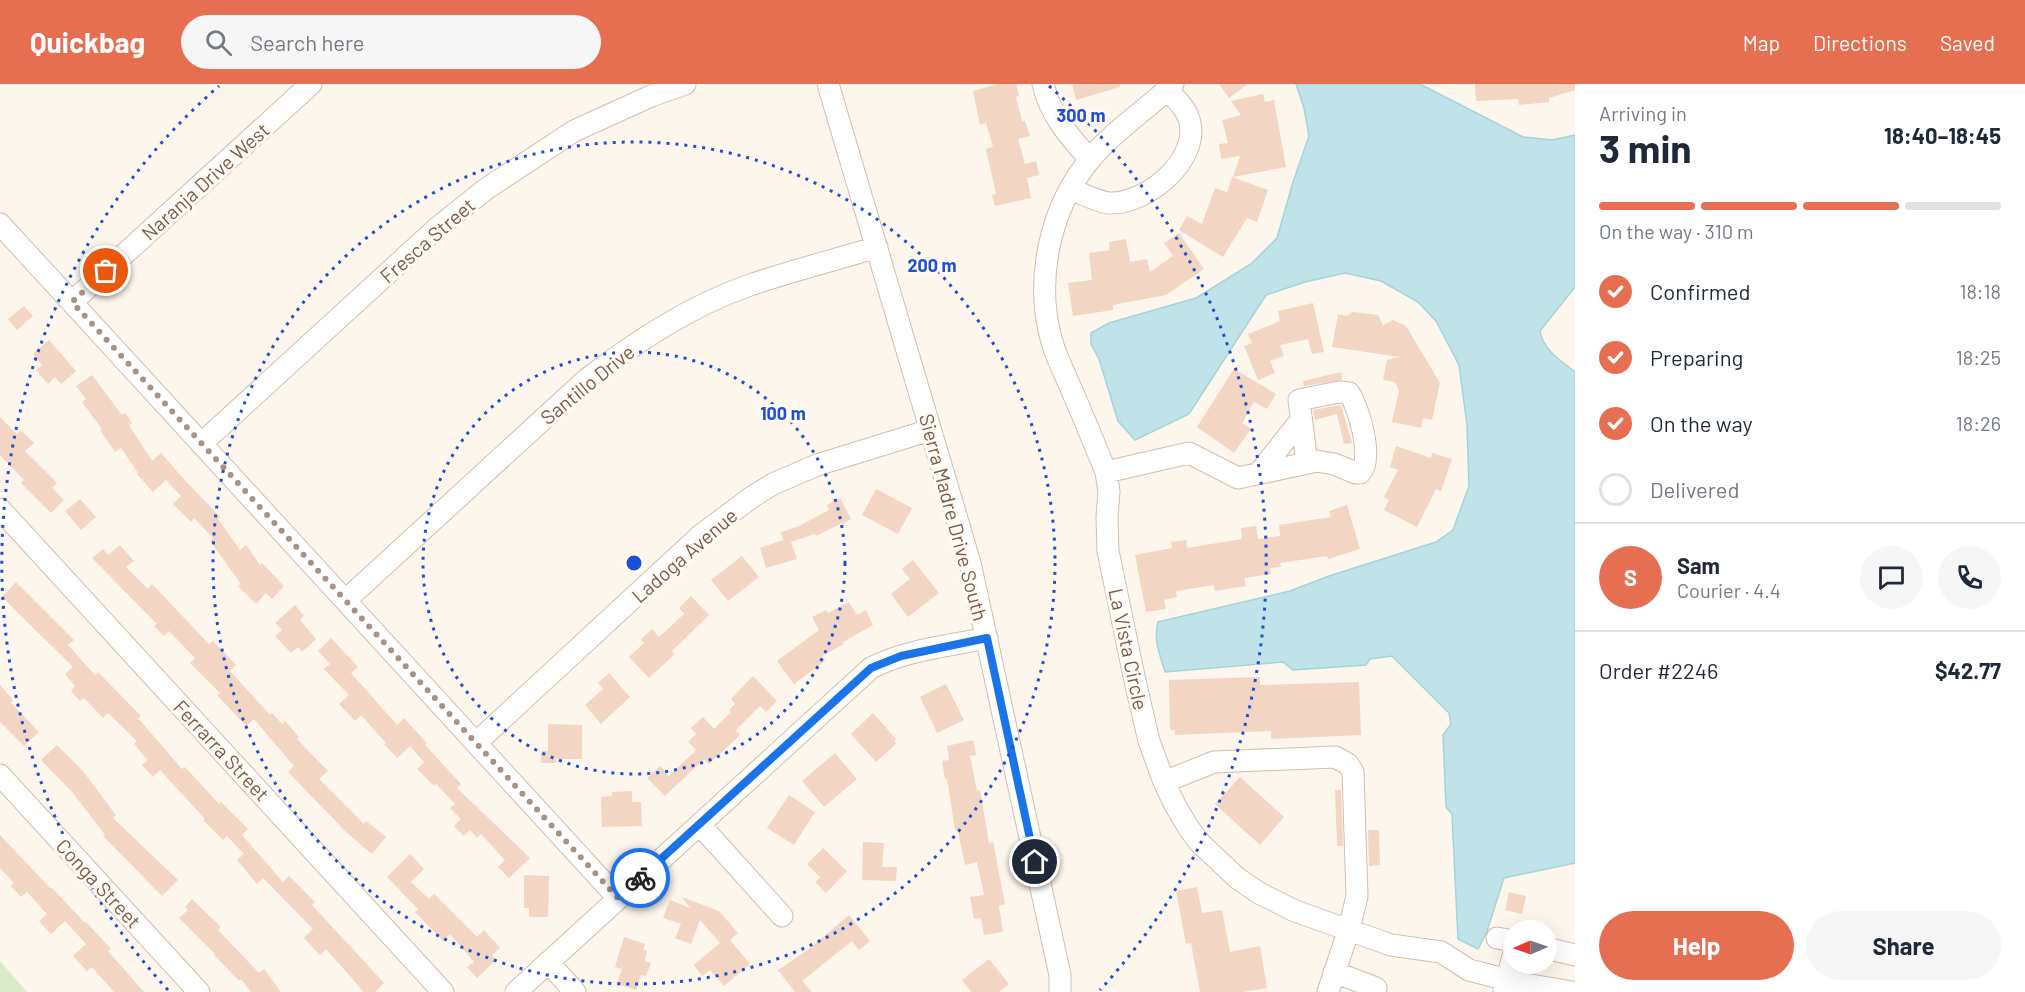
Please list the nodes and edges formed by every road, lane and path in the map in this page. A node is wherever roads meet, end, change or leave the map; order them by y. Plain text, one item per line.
1 (311, 84) edge
2 (685, 84) edge
3 (828, 84) edge
4 (1043, 84) edge
5 (1170, 87) edge
6 (1090, 159) junction
7 (1070, 189) junction
8 (0, 224) edge
9 (877, 247) junction
10 (72, 302) junction
11 (1301, 420) junction
12 (930, 430) junction
13 (201, 444) junction
14 (1307, 463) junction
15 (1106, 472) junction
16 (1259, 473) junction
17 (0, 509) edge
18 (346, 600) junction
19 (987, 638) junction
20 (476, 743) junction
21 (0, 775) edge
22 (1164, 782) junction
23 (700, 825) junction
24 (618, 898) junction
25 (782, 916) dead end
26 (1349, 929) junction
27 (1557, 951) edge
28 (1575, 955) edge
29 (548, 962) junction
30 (1331, 982) edge
31 (1505, 985) edge
32 (199, 992) edge
33 (443, 992) edge
34 (516, 992) edge
35 (575, 992) edge
36 (1060, 992) edge
37 (1375, 992) edge
38 (1572, 992) edge

1 - 10 street, Naranja Drive West
2 - 13 street, Fresca Street
3 - 9 street, Sierra Madre Drive South
4 - 6 street
5 - 6 street, La Vista Circle
5 - 7 street
6 - 7 street, La Vista Circle
7 - 15 street, La Vista Circle
8 - 10 street
9 - 12 street, Sierra Madre Drive South
9 - 18 street, Santillo Drive
10 - 13 street
11 - 14 street
11 - 14 street
11 - 16 street
12 - 19 street, Sierra Madre Drive South
12 - 20 street, Ladoga Avenue
13 - 18 street
14 - 16 street
15 - 16 street
15 - 22 street, La Vista Circle
17 - 33 street, Ferrarra Street
18 - 20 street
19 - 23 street
19 - 36 street, Sierra Madre Drive South
20 - 24 street
21 - 32 street, Conga Street
22 - 26 street, La Vista Circle
22 - 26 street
23 - 24 street
23 - 25 street
24 - 29 street
26 - 30 street
26 - 31 street, La Vista Circle
27 - 28 street
29 - 34 street
29 - 35 street
30 - 37 street
31 - 38 street, La Vista Circle

